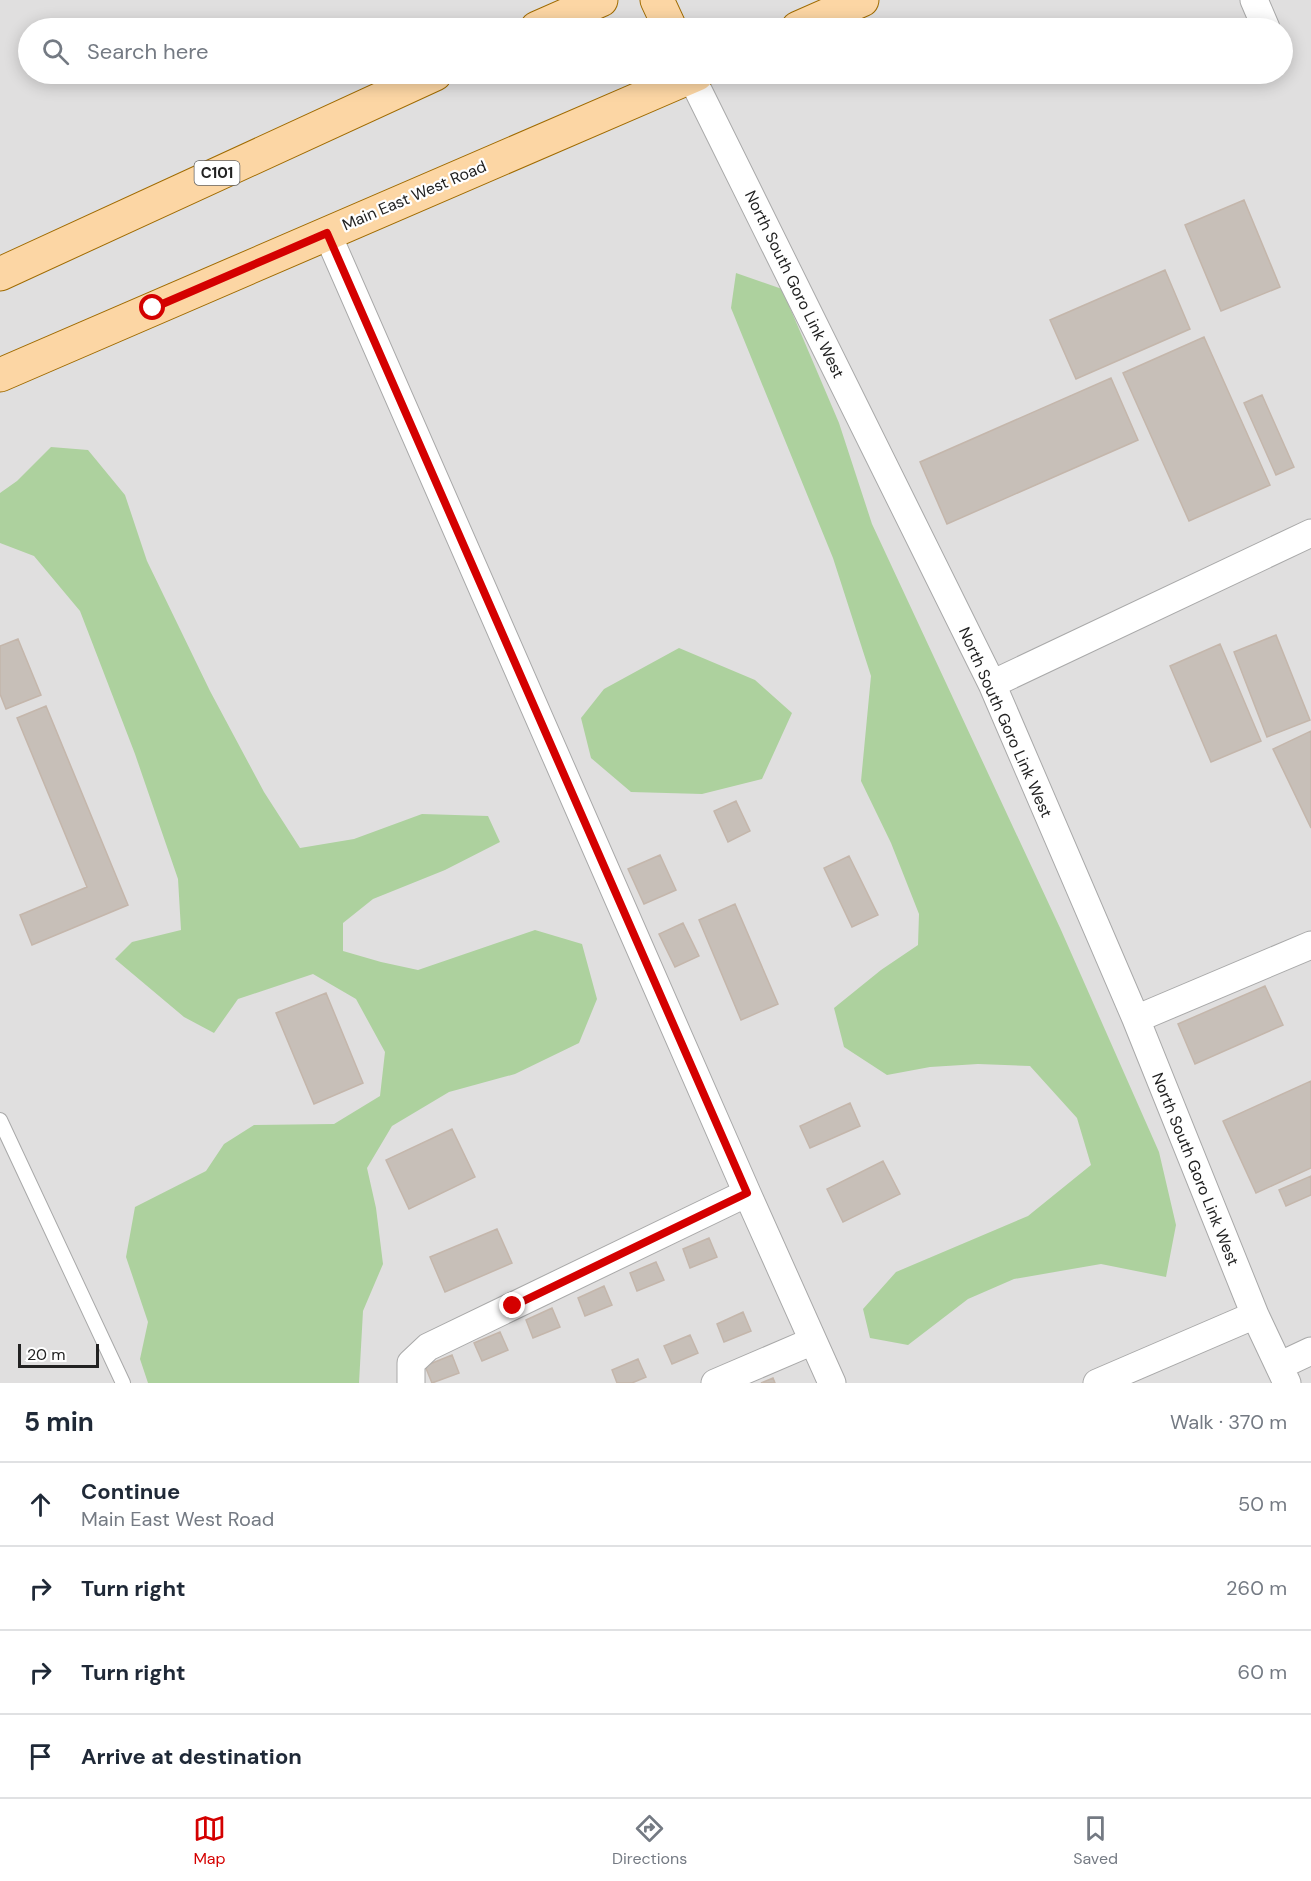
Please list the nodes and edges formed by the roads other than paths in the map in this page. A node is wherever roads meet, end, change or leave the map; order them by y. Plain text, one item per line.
1 (601, 0) edge
2 (657, 0) edge
3 (862, 0) edge
4 (1254, 0) edge
5 (560, 18) edge
6 (665, 18) edge
7 (821, 18) edge
8 (1262, 18) edge
9 (413, 84) edge
10 (670, 84) edge
11 (698, 84) edge
12 (327, 233) junction
13 (0, 274) edge
14 (0, 375) edge
15 (1311, 533) edge
16 (992, 684) junction
17 (1311, 945) edge
18 (1136, 1018) junction
19 (0, 1120) edge
20 (747, 1193) junction
21 (1255, 1315) junction
22 (813, 1341) junction
23 (1311, 1352) edge
24 (1283, 1374) edge
25 (123, 1383) edge
26 (411, 1383) edge
27 (715, 1383) edge
28 (832, 1383) edge
29 (1096, 1383) edge

1 - 5 main road
2 - 6 main road
3 - 7 main road
4 - 8 street
9 - 13 main road, C101
10 - 12 main road, Main East West Road
11 - 16 street, North South Goro Link West
12 - 14 main road, Main East West Road
12 - 20 street
15 - 16 street
16 - 18 street, North South Goro Link West
17 - 18 street
18 - 21 street, North South Goro Link West
19 - 25 lane
20 - 22 street
20 - 26 street
21 - 24 street, North South Goro Link West
21 - 29 street
22 - 27 street
22 - 28 street
23 - 24 street

